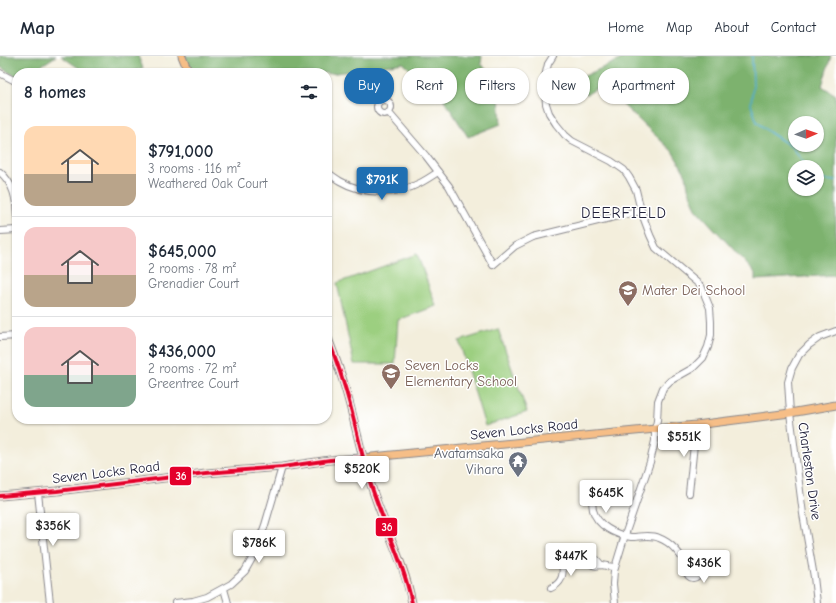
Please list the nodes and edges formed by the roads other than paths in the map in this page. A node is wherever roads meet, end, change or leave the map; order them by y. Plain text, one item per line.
1 (182, 56) edge
2 (553, 56) edge
3 (187, 68) edge
4 (0, 73) edge
5 (12, 79) edge
6 (389, 113) dead end
7 (0, 172) edge
8 (438, 172) junction
9 (332, 175) edge
10 (12, 189) edge
11 (641, 211) junction
12 (12, 230) edge
13 (0, 231) edge
14 (836, 331) edge
15 (12, 336) edge
16 (0, 337) edge
17 (332, 350) edge
18 (836, 405) edge
19 (790, 413) junction
20 (696, 425) junction
21 (655, 429) junction
22 (362, 458) junction
23 (282, 467) junction
24 (591, 491) dead end
25 (38, 492) junction
26 (689, 493) dead end
27 (0, 496) edge
28 (625, 535) junction
29 (615, 567) junction
30 (689, 568) dead end
31 (551, 588) dead end
32 (224, 589) junction
33 (50, 603) edge
34 (175, 603) edge
35 (228, 603) edge
36 (412, 603) edge
37 (614, 603) edge
38 (817, 603) edge

1 - 3 main road
2 - 11 street
4 - 5 street
6 - 8 street
7 - 10 street
8 - 9 street
8 - 11 street
11 - 21 street
12 - 13 street
14 - 19 street, Charleston Drive
15 - 16 street
17 - 22 main road
18 - 19 main road, Seven Locks Road
19 - 20 main road, Seven Locks Road
19 - 38 street, Charleston Drive
20 - 21 main road, Seven Locks Road
20 - 26 street
21 - 22 main road, Seven Locks Road
21 - 28 street
22 - 23 main road, Seven Locks Road
22 - 36 main road
23 - 25 main road, Seven Locks Road
23 - 32 street
24 - 28 street
25 - 27 main road, Seven Locks Road
25 - 33 street
28 - 29 street
28 - 30 street
29 - 31 street
29 - 37 street
32 - 34 street
32 - 35 street

